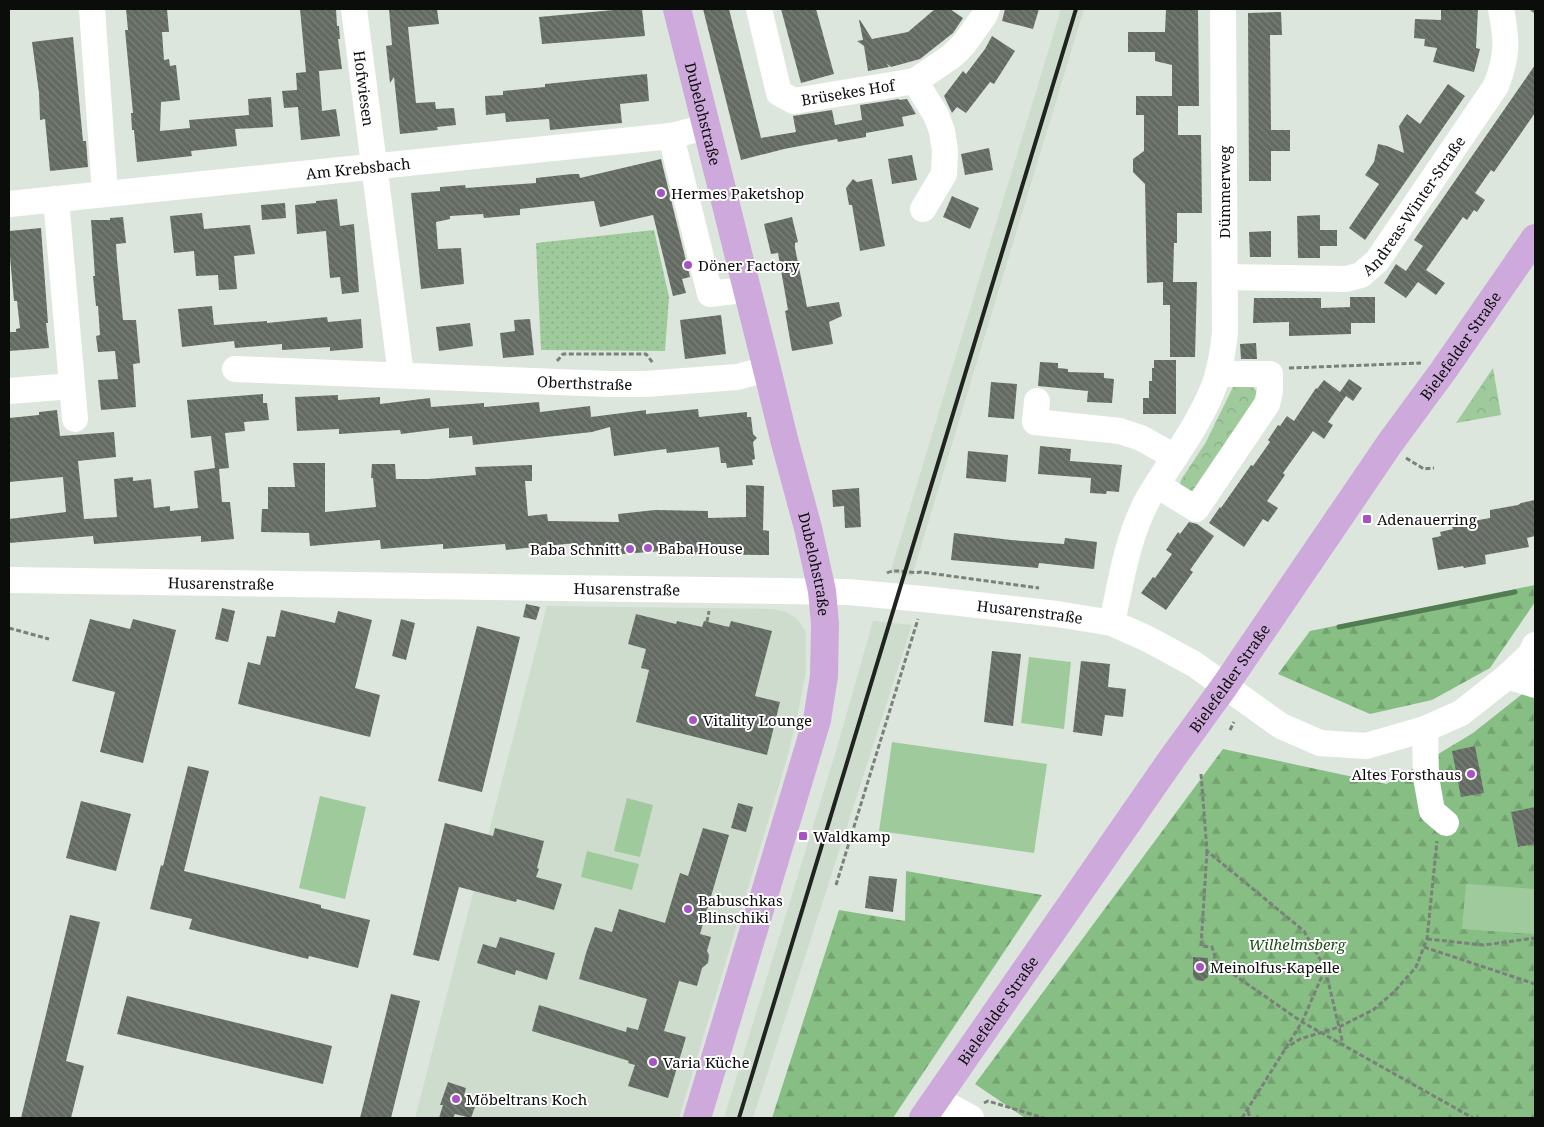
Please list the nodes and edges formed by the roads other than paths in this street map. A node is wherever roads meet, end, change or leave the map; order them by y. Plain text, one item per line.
1 (92, 9) edge
2 (354, 9) edge
3 (677, 9) edge
4 (759, 9) edge
5 (987, 9) edge
6 (1223, 9) edge
7 (1501, 9) edge
8 (915, 81) junction
9 (706, 127) junction
10 (671, 136) junction
11 (374, 167) junction
12 (105, 193) junction
13 (56, 199) junction
14 (9, 204) edge
15 (923, 209) dead end
16 (1535, 238) edge
17 (1225, 277) junction
18 (747, 288) junction
19 (235, 369) dead end
20 (768, 369) junction
21 (1218, 374) junction
22 (401, 375) junction
23 (72, 386) junction
24 (9, 391) edge
25 (1036, 401) dead end
26 (75, 418) dead end
27 (1175, 456) junction
28 (1157, 485) junction
29 (9, 580) edge
30 (822, 592) junction
31 (1112, 623) junction
32 (1535, 645) edge
33 (1508, 676) junction
34 (1535, 685) edge
35 (1224, 687) junction
36 (1426, 730) junction
37 (1442, 821) road end
38 (946, 1112) edge
39 (697, 1118) edge

1 - 12 street
2 - 11 street, Hofwiesen
3 - 9 main road, Dubelohstraße
4 - 8 street, Brüsekes Hof
5 - 8 street, Brüsekes Hof
6 - 17 street, Dümmerweg
7 - 17 street, Andreas-Winter-Straße
8 - 15 street, Brüsekes Hof
9 - 10 street, Am Krebsbach
9 - 18 main road, Dubelohstraße
10 - 11 street, Am Krebsbach
10 - 18 street
11 - 12 street, Am Krebsbach
11 - 22 street
12 - 13 street, Am Krebsbach
13 - 14 street, Am Krebsbach
13 - 23 street
16 - 35 main road, Bielefelder Straße
17 - 21 street, Dümmerweg
18 - 20 main road, Dubelohstraße
19 - 22 street, Oberthstraße
20 - 22 street, Oberthstraße
20 - 30 main road, Dubelohstraße
21 - 27 street, Dümmerweg
21 - 28 street
23 - 24 street
23 - 26 street
25 - 27 street
27 - 28 street, Dümmerweg
28 - 31 street, Dümmerweg
29 - 30 street, Husarenstraße
30 - 31 street, Husarenstraße
30 - 39 main road, Dubelohstraße
31 - 35 street, Husarenstraße
32 - 33 street
33 - 34 street
33 - 36 street
35 - 36 street
35 - 38 main road, Bielefelder Straße
36 - 37 street

